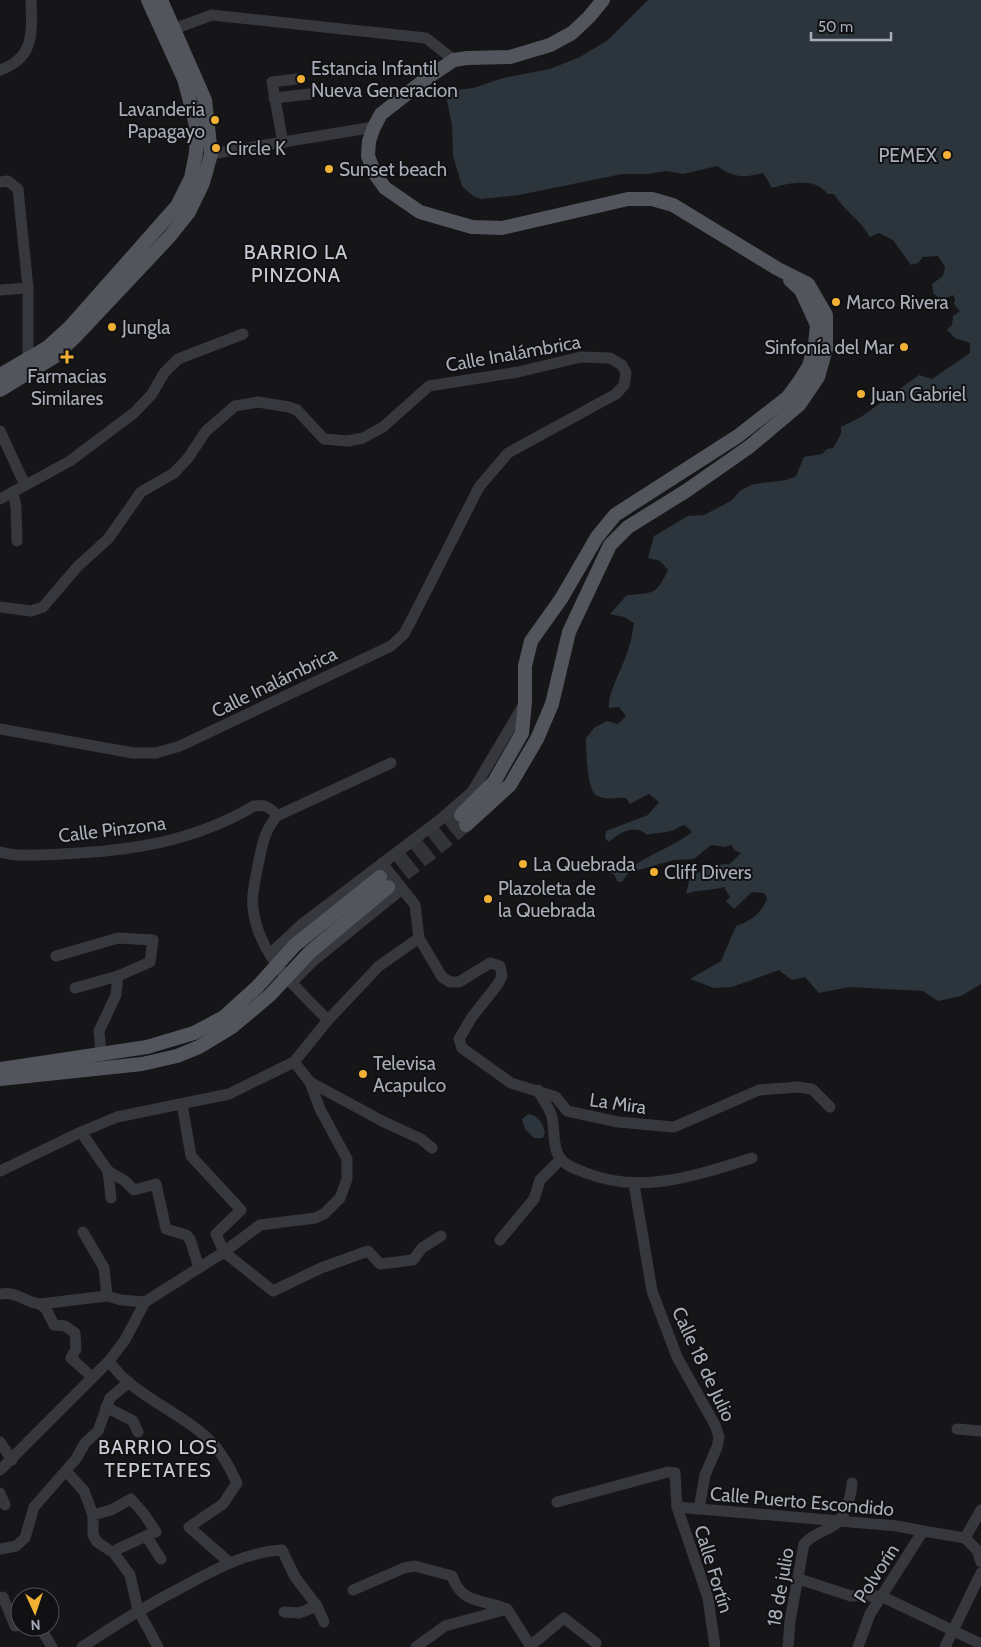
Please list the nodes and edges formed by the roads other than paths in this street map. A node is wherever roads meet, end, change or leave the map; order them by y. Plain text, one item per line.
1 (31, 0) edge
2 (148, 0) edge
3 (162, 0) edge
4 (603, 0) edge
5 (168, 31) junction
6 (454, 60) junction
7 (0, 70) edge
8 (296, 79) dead end
9 (310, 94) dead end
10 (274, 98) junction
11 (374, 127) junction
12 (282, 143) junction
13 (211, 154) junction
14 (0, 182) edge
15 (778, 269) junction
16 (28, 288) junction
17 (0, 290) edge
18 (243, 334) dead end
19 (32, 364) junction
20 (0, 375) edge
21 (0, 390) edge
22 (0, 431) edge
23 (25, 485) junction
24 (13, 492) junction
25 (0, 500) edge
26 (16, 541) dead end
27 (0, 607) edge
28 (525, 702) junction
29 (0, 729) edge
30 (391, 763) dead end
31 (277, 816) junction
32 (0, 852) edge
33 (388, 879) junction
34 (419, 938) junction
35 (56, 956) dead end
36 (273, 960) junction
37 (118, 976) junction
38 (289, 980) junction
39 (75, 988) dead end
40 (328, 1020) junction
41 (101, 1054) junction
42 (294, 1062) junction
43 (0, 1069) edge
44 (0, 1079) edge
45 (310, 1082) junction
46 (538, 1090) junction
47 (182, 1104) junction
48 (830, 1107) dead end
49 (81, 1132) junction
50 (432, 1148) dead end
51 (752, 1158) dead end
52 (561, 1159) junction
53 (0, 1171) edge
54 (108, 1172) junction
55 (634, 1184) junction
56 (111, 1198) dead end
57 (83, 1232) dead end
58 (441, 1236) dead end
59 (500, 1240) dead end
60 (224, 1252) junction
61 (199, 1268) junction
62 (0, 1294) edge
63 (107, 1296) junction
64 (145, 1302) junction
65 (40, 1304) junction
66 (109, 1361) junction
67 (92, 1377) dead end
68 (129, 1382) junction
69 (106, 1407) junction
70 (957, 1429) dead end
71 (981, 1431) edge
72 (138, 1432) dead end
73 (0, 1442) edge
74 (12, 1460) junction
75 (0, 1470) edge
76 (66, 1471) junction
77 (852, 1483) dead end
78 (0, 1493) edge
79 (557, 1502) dead end
80 (4, 1505) dead end
81 (677, 1506) junction
82 (699, 1509) junction
83 (981, 1510) edge
84 (93, 1515) junction
85 (838, 1522) junction
86 (924, 1531) junction
87 (146, 1536) junction
88 (965, 1538) junction
89 (0, 1549) edge
90 (979, 1551) edge
91 (114, 1553) junction
92 (161, 1559) dead end
93 (981, 1562) edge
94 (230, 1563) junction
95 (981, 1573) edge
96 (799, 1579) junction
97 (353, 1590) dead end
98 (881, 1596) junction
99 (0, 1598) edge
100 (317, 1606) junction
101 (508, 1609) junction
102 (138, 1610) junction
103 (284, 1612) dead end
104 (10, 1614) edge
105 (324, 1622) dead end
106 (952, 1630) junction
107 (596, 1643) dead end
108 (981, 1644) edge
109 (530, 1646) edge
110 (82, 1647) edge
111 (158, 1647) edge
112 (416, 1647) edge
113 (716, 1647) edge
114 (788, 1647) edge
115 (858, 1647) edge
116 (945, 1647) edge

1 - 7 street
2 - 5 main road
3 - 5 main road
4 - 6 main road
5 - 6 street
5 - 13 main road
5 - 19 main road
6 - 11 main road
8 - 10 street
9 - 10 street
10 - 12 street
11 - 12 street
11 - 15 main road
12 - 13 street
13 - 19 main road
14 - 16 street
15 - 28 main road
15 - 28 main road
16 - 17 street
16 - 19 street
18 - 23 street
19 - 20 main road
19 - 21 main road
22 - 23 street
23 - 24 street
24 - 25 street
24 - 26 street
27 - 29 street, Calle Inalámbrica
28 - 33 street
30 - 31 street
31 - 32 street, Calle Pinzona
31 - 36 street
33 - 34 street
33 - 36 main road
33 - 38 main road
34 - 40 street
34 - 46 street, La Mira
35 - 37 street
36 - 38 street
36 - 41 main road
37 - 39 street
37 - 41 street
38 - 40 street
38 - 44 main road
40 - 42 street
41 - 43 main road
42 - 45 street
42 - 47 street
45 - 50 street
45 - 60 street
46 - 48 street, La Mira
46 - 52 street
47 - 49 street
47 - 60 street
49 - 53 street
49 - 54 street
51 - 55 street
52 - 55 street
52 - 59 street
54 - 56 street
54 - 61 street
55 - 82 street, Calle 18 de Julio
57 - 63 street
58 - 60 street
60 - 61 street
61 - 64 street
62 - 65 street
63 - 64 street
63 - 65 street
64 - 66 street
65 - 67 street
66 - 68 street
66 - 74 street
68 - 69 street
68 - 94 street
69 - 72 street
69 - 76 street
70 - 71 street
73 - 74 street
74 - 75 street
76 - 84 street
76 - 89 street
77 - 85 street
78 - 80 street
79 - 81 street, Calle Fortín
81 - 82 street, Calle Puerto Escondido
81 - 113 street, Calle Fortín
82 - 85 street, Calle Puerto Escondido
83 - 88 street
84 - 87 street
84 - 91 street
85 - 86 street, Calle Puerto Escondido
85 - 96 street, 18 de julio
86 - 88 street
86 - 98 street, Polvorín
87 - 91 street
87 - 92 street
88 - 90 street
90 - 93 street
91 - 102 street
94 - 100 street
94 - 102 street
95 - 106 street
96 - 98 street
96 - 114 street, 18 de julio
97 - 101 street
98 - 106 street
98 - 115 street, Polvorín
99 - 104 street
100 - 103 street
100 - 105 street
101 - 109 street
101 - 112 street
102 - 110 street
102 - 111 street
106 - 108 street
106 - 116 street
107 - 109 street

